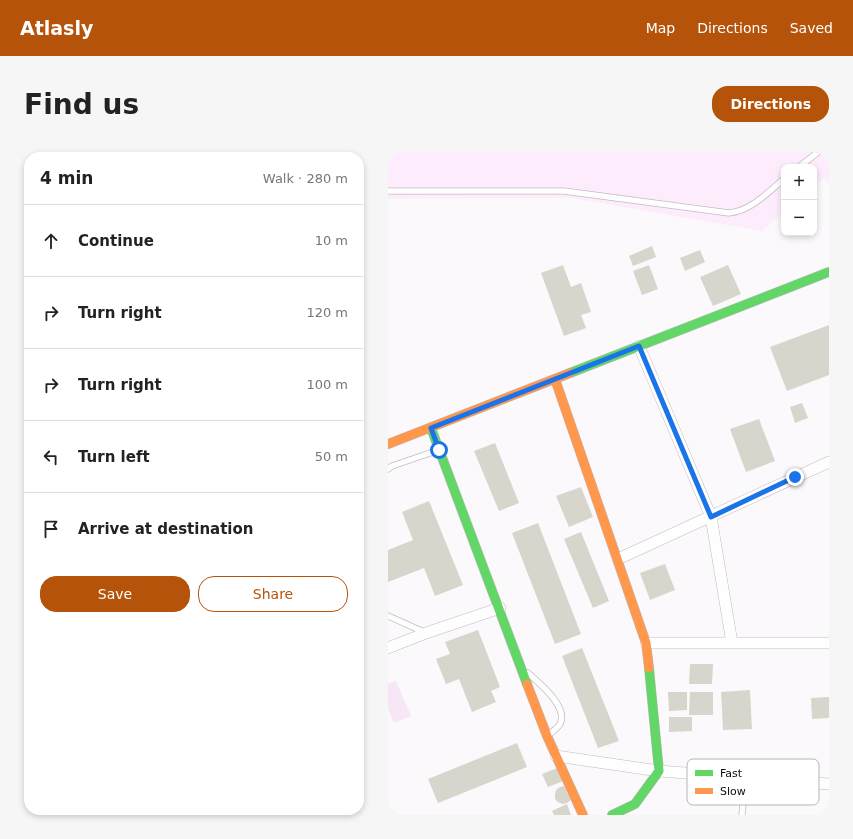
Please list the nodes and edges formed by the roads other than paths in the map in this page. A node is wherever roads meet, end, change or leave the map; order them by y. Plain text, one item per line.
1 (818, 152) edge
2 (803, 164) edge
3 (781, 181) edge
4 (388, 191) edge
5 (829, 272) edge
6 (639, 346) junction
7 (555, 379) junction
8 (431, 428) junction
9 (388, 444) edge
10 (439, 450) junction
11 (829, 462) edge
12 (388, 469) edge
13 (711, 517) junction
14 (618, 559) junction
15 (500, 608) junction
16 (388, 616) edge
17 (426, 633) junction
18 (646, 643) junction
19 (732, 643) junction
20 (829, 643) edge
21 (388, 648) edge
22 (521, 666) junction
23 (547, 736) junction
24 (556, 756) junction
25 (659, 771) junction
26 (687, 773) edge
27 (819, 783) edge
28 (829, 784) edge
29 (743, 805) edge
30 (583, 815) edge
31 (612, 815) edge
32 (742, 815) edge

1 - 2 lane
3 - 4 lane
5 - 6 street
6 - 7 street
6 - 13 street
7 - 8 street
7 - 14 street
8 - 9 street
8 - 10 street
10 - 12 lane
10 - 15 street
11 - 13 street
13 - 14 street
13 - 19 street
14 - 18 street
15 - 17 street
15 - 22 street
16 - 17 lane
17 - 21 street
18 - 19 street
18 - 25 street
19 - 20 street
22 - 23 street
22 - 23 lane
23 - 24 street
24 - 25 street
24 - 30 street
25 - 26 street
25 - 31 street
27 - 28 street
29 - 32 lane

